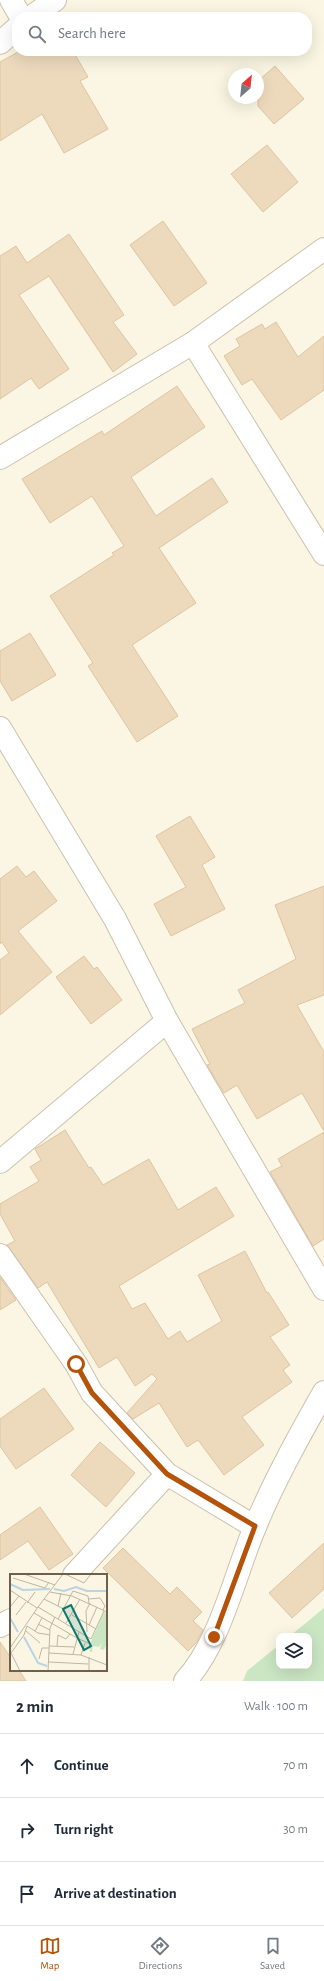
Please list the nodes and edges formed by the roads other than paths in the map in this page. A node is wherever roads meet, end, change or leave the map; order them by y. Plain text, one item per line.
1 (11, 0) edge
2 (55, 0) edge
3 (18, 12) edge
4 (38, 12) edge
5 (12, 32) edge
6 (0, 43) edge
7 (324, 249) edge
8 (193, 343) junction
9 (0, 458) edge
10 (324, 554) edge
11 (0, 728) edge
12 (167, 1021) junction
13 (0, 1162) edge
14 (0, 1255) edge
15 (324, 1289) edge
16 (324, 1392) edge
17 (167, 1474) junction
18 (255, 1526) junction
19 (75, 1574) edge
20 (10, 1621) edge
21 (0, 1626) edge
22 (185, 1681) edge

1 - 3 street
2 - 4 street
5 - 6 street
7 - 8 street
8 - 9 street
8 - 10 street
11 - 12 street
12 - 13 street
12 - 15 street
14 - 17 street
16 - 18 street
17 - 18 street
17 - 19 street
18 - 22 street
20 - 21 street

